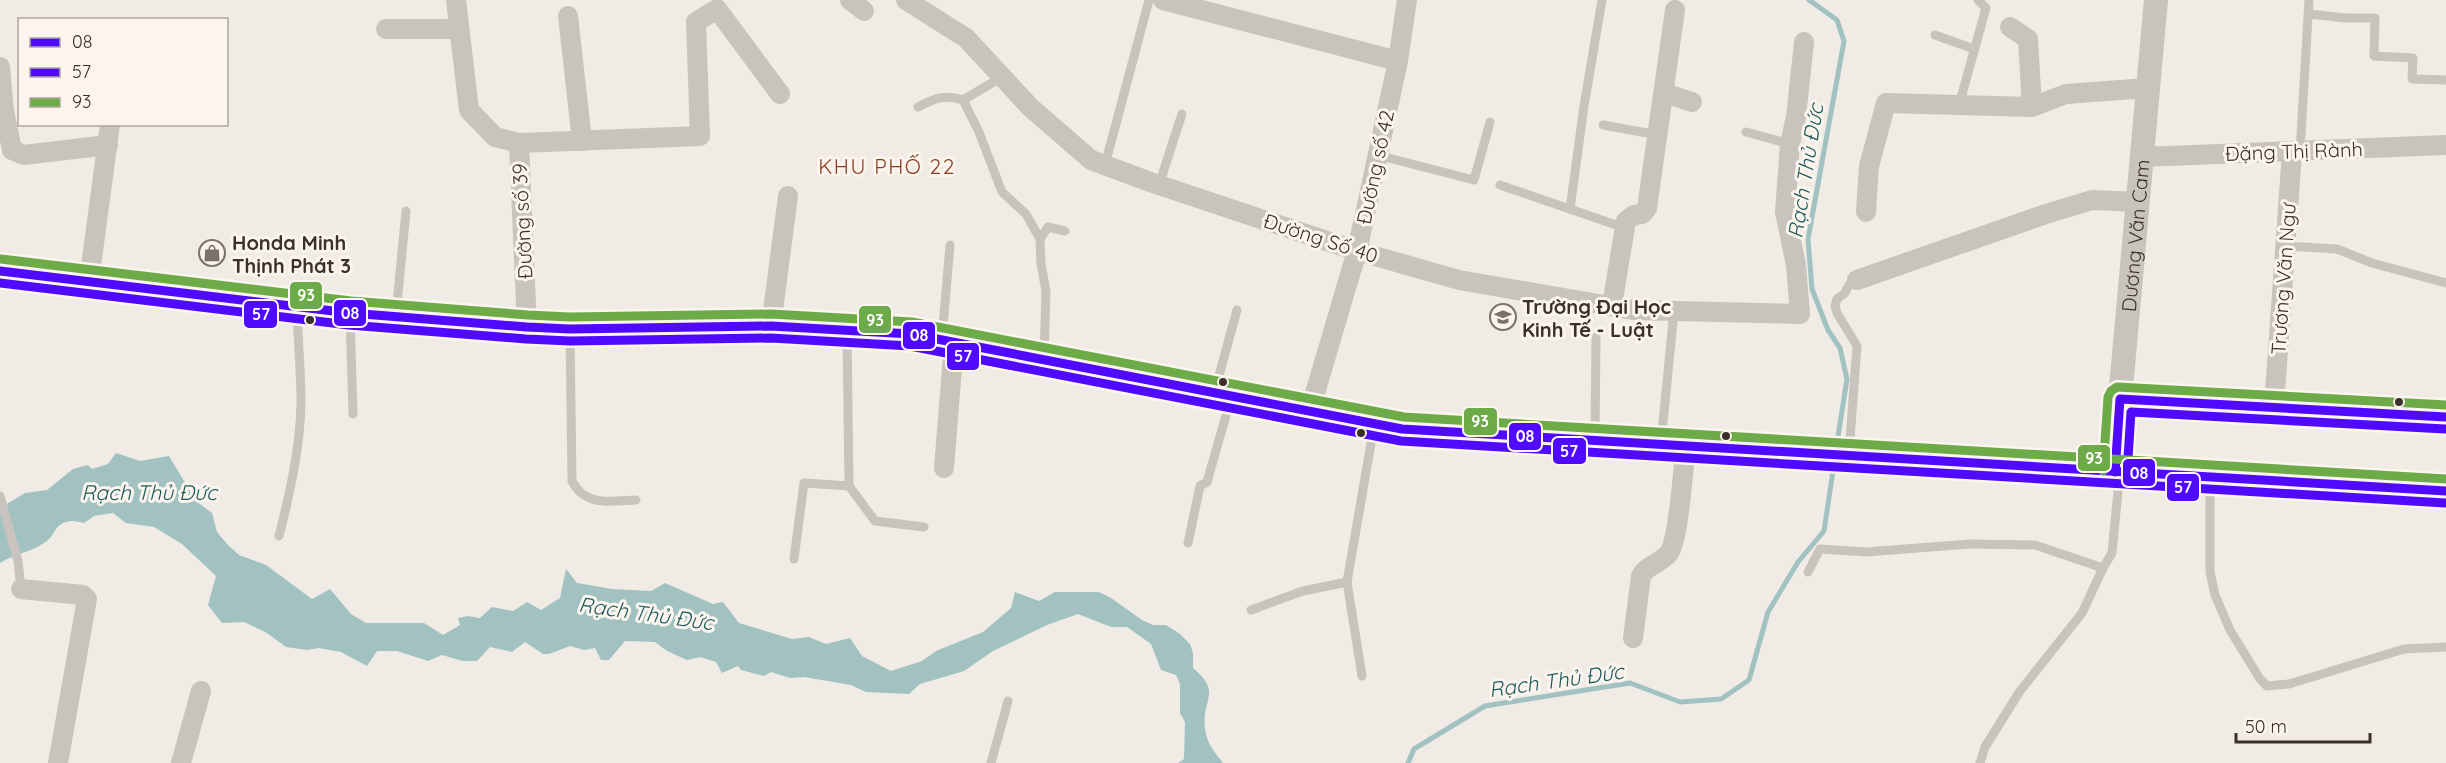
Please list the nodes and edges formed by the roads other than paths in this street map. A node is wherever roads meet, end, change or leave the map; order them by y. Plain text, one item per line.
1 (456, 0) edge
2 (906, 0) edge
3 (1149, 0) edge
4 (1163, 0) edge
5 (1407, 0) edge
6 (1602, 0) edge
7 (1978, 0) edge
8 (2156, 0) edge
9 (2309, 0) edge
10 (929, 7) edge
11 (1221, 8) edge
12 (1675, 10) dead end
13 (2309, 14) junction
14 (568, 16) dead end
15 (2010, 27) dead end
16 (458, 28) junction
17 (386, 29) dead end
18 (1935, 35) dead end
19 (1804, 42) dead end
20 (1974, 49) junction
21 (1398, 61) junction
22 (0, 67) edge
23 (1002, 77) junction
24 (2446, 80) edge
25 (2147, 88) junction
26 (1664, 93) junction
27 (780, 94) dead end
28 (963, 100) junction
29 (1692, 102) dead end
30 (1959, 105) junction
31 (918, 107) dead end
32 (2032, 107) junction
33 (1182, 114) dead end
34 (1490, 122) dead end
35 (1603, 125) dead end
36 (110, 126) edge
37 (1746, 132) dead end
38 (1658, 135) junction
39 (582, 141) junction
40 (519, 143) junction
41 (1790, 144) junction
42 (108, 145) junction
43 (2446, 145) edge
44 (2296, 152) junction
45 (1377, 155) junction
46 (2142, 157) junction
47 (1105, 165) junction
48 (1159, 185) junction
49 (1500, 185) dead end
50 (788, 196) dead end
51 (2137, 202) junction
52 (1570, 209) junction
53 (406, 211) dead end
54 (1866, 212) dead end
55 (1625, 228) junction
56 (1065, 231) dead end
57 (1040, 239) junction
58 (950, 245) dead end
59 (2285, 246) junction
60 (1357, 251) junction
61 (0, 271) edge
62 (1857, 280) joint
63 (89, 281) junction
64 (2446, 283) edge
65 (297, 305) junction
66 (1612, 305) junction
67 (1237, 310) dead end
68 (350, 313) junction
69 (396, 316) junction
70 (1673, 320) junction
71 (771, 326) junction
72 (527, 327) junction
73 (570, 329) junction
74 (847, 330) junction
75 (1596, 337) dead end
76 (948, 341) junction
77 (1044, 360) junction
78 (1223, 394) junction
79 (2120, 399) junction
80 (2274, 406) junction
81 (1310, 410) junction
82 (353, 414) dead end
83 (2446, 417) edge
84 (1375, 424) junction
85 (1595, 441) junction
86 (1673, 446) junction
87 (1849, 455) junction
88 (944, 468) dead end
89 (2115, 472) junction
90 (2210, 478) junction
91 (849, 486) junction
92 (2446, 491) edge
93 (0, 496) edge
94 (636, 500) dead end
95 (924, 526) dead end
96 (279, 536) dead end
97 (1188, 543) dead end
98 (794, 559) dead end
99 (2103, 568) junction
100 (1808, 572) dead end
101 (1347, 582) junction
102 (21, 589) joint
103 (1251, 610) dead end
104 (1633, 638) dead end
105 (2446, 647) edge
106 (1362, 676) dead end
107 (201, 691) dead end
108 (1008, 701) dead end
109 (58, 763) edge
110 (181, 763) edge
111 (991, 763) edge
112 (1980, 763) edge

1 - 16 street, Đường số 39
2 - 10 street, Đường Số 40
3 - 47 lane
4 - 11 street
5 - 21 street, Đường số 42
6 - 52 lane
7 - 20 lane
8 - 25 street, Dương Văn Cam
9 - 13 lane
10 - 23 street, Đường Số 40
11 - 21 street
12 - 26 street
13 - 24 lane
13 - 44 lane
14 - 39 street
15 - 32 street
16 - 17 street
16 - 40 street, Đường số 39
18 - 20 lane
19 - 41 street
20 - 30 lane
21 - 45 street, Đường số 42
22 - 42 street
23 - 28 lane
23 - 47 street, Đường Số 40
25 - 32 street
25 - 46 street, Dương Văn Cam
26 - 29 street
26 - 38 street
27 - 39 street
28 - 31 lane
28 - 57 lane
30 - 32 street
30 - 54 street
33 - 48 lane
34 - 45 lane
35 - 38 lane
36 - 42 street
37 - 41 lane
38 - 55 street
39 - 40 street
40 - 72 street, Đường số 39
41 - 70 street, Đường Số 40
42 - 63 street
43 - 44 street, Đặng Thị Rành
44 - 46 street, Đặng Thị Rành
44 - 59 street, Trương Văn Ngư
45 - 60 street, Đường số 42
46 - 51 street, Dương Văn Cam
47 - 48 street, Đường Số 40
48 - 60 street, Đường Số 40
49 - 52 lane
50 - 71 street
51 - 62 street
51 - 79 street, Dương Văn Cam
52 - 55 lane
53 - 69 lane
55 - 66 street
56 - 57 lane
57 - 77 lane
58 - 76 lane
59 - 64 lane
59 - 80 street, Trương Văn Ngư
60 - 66 street, Đường Số 40
60 - 81 street, Đường số 42
61 - 63 main road
62 - 87 lane
63 - 65 main road
65 - 68 main road
65 - 96 lane
66 - 70 street, Đường Số 40
67 - 78 lane
68 - 69 main road
68 - 82 lane
69 - 72 main road
70 - 86 lane
71 - 73 main road
71 - 74 main road
72 - 73 main road
73 - 94 lane
74 - 76 main road
74 - 91 lane
75 - 85 lane
76 - 77 main road
76 - 88 street
77 - 78 main road
78 - 81 main road
78 - 97 lane
79 - 80 main road
79 - 89 main road, Dương Văn Cam
80 - 83 main road
81 - 84 main road
84 - 85 main road
84 - 101 lane
85 - 86 main road
86 - 87 main road
86 - 104 street
87 - 89 main road
89 - 90 main road
89 - 99 lane
90 - 92 main road
90 - 105 lane
91 - 95 lane
91 - 98 lane
93 - 102 lane
99 - 100 lane
99 - 112 lane
101 - 103 lane
101 - 106 lane
102 - 109 street
107 - 110 street
108 - 111 lane

